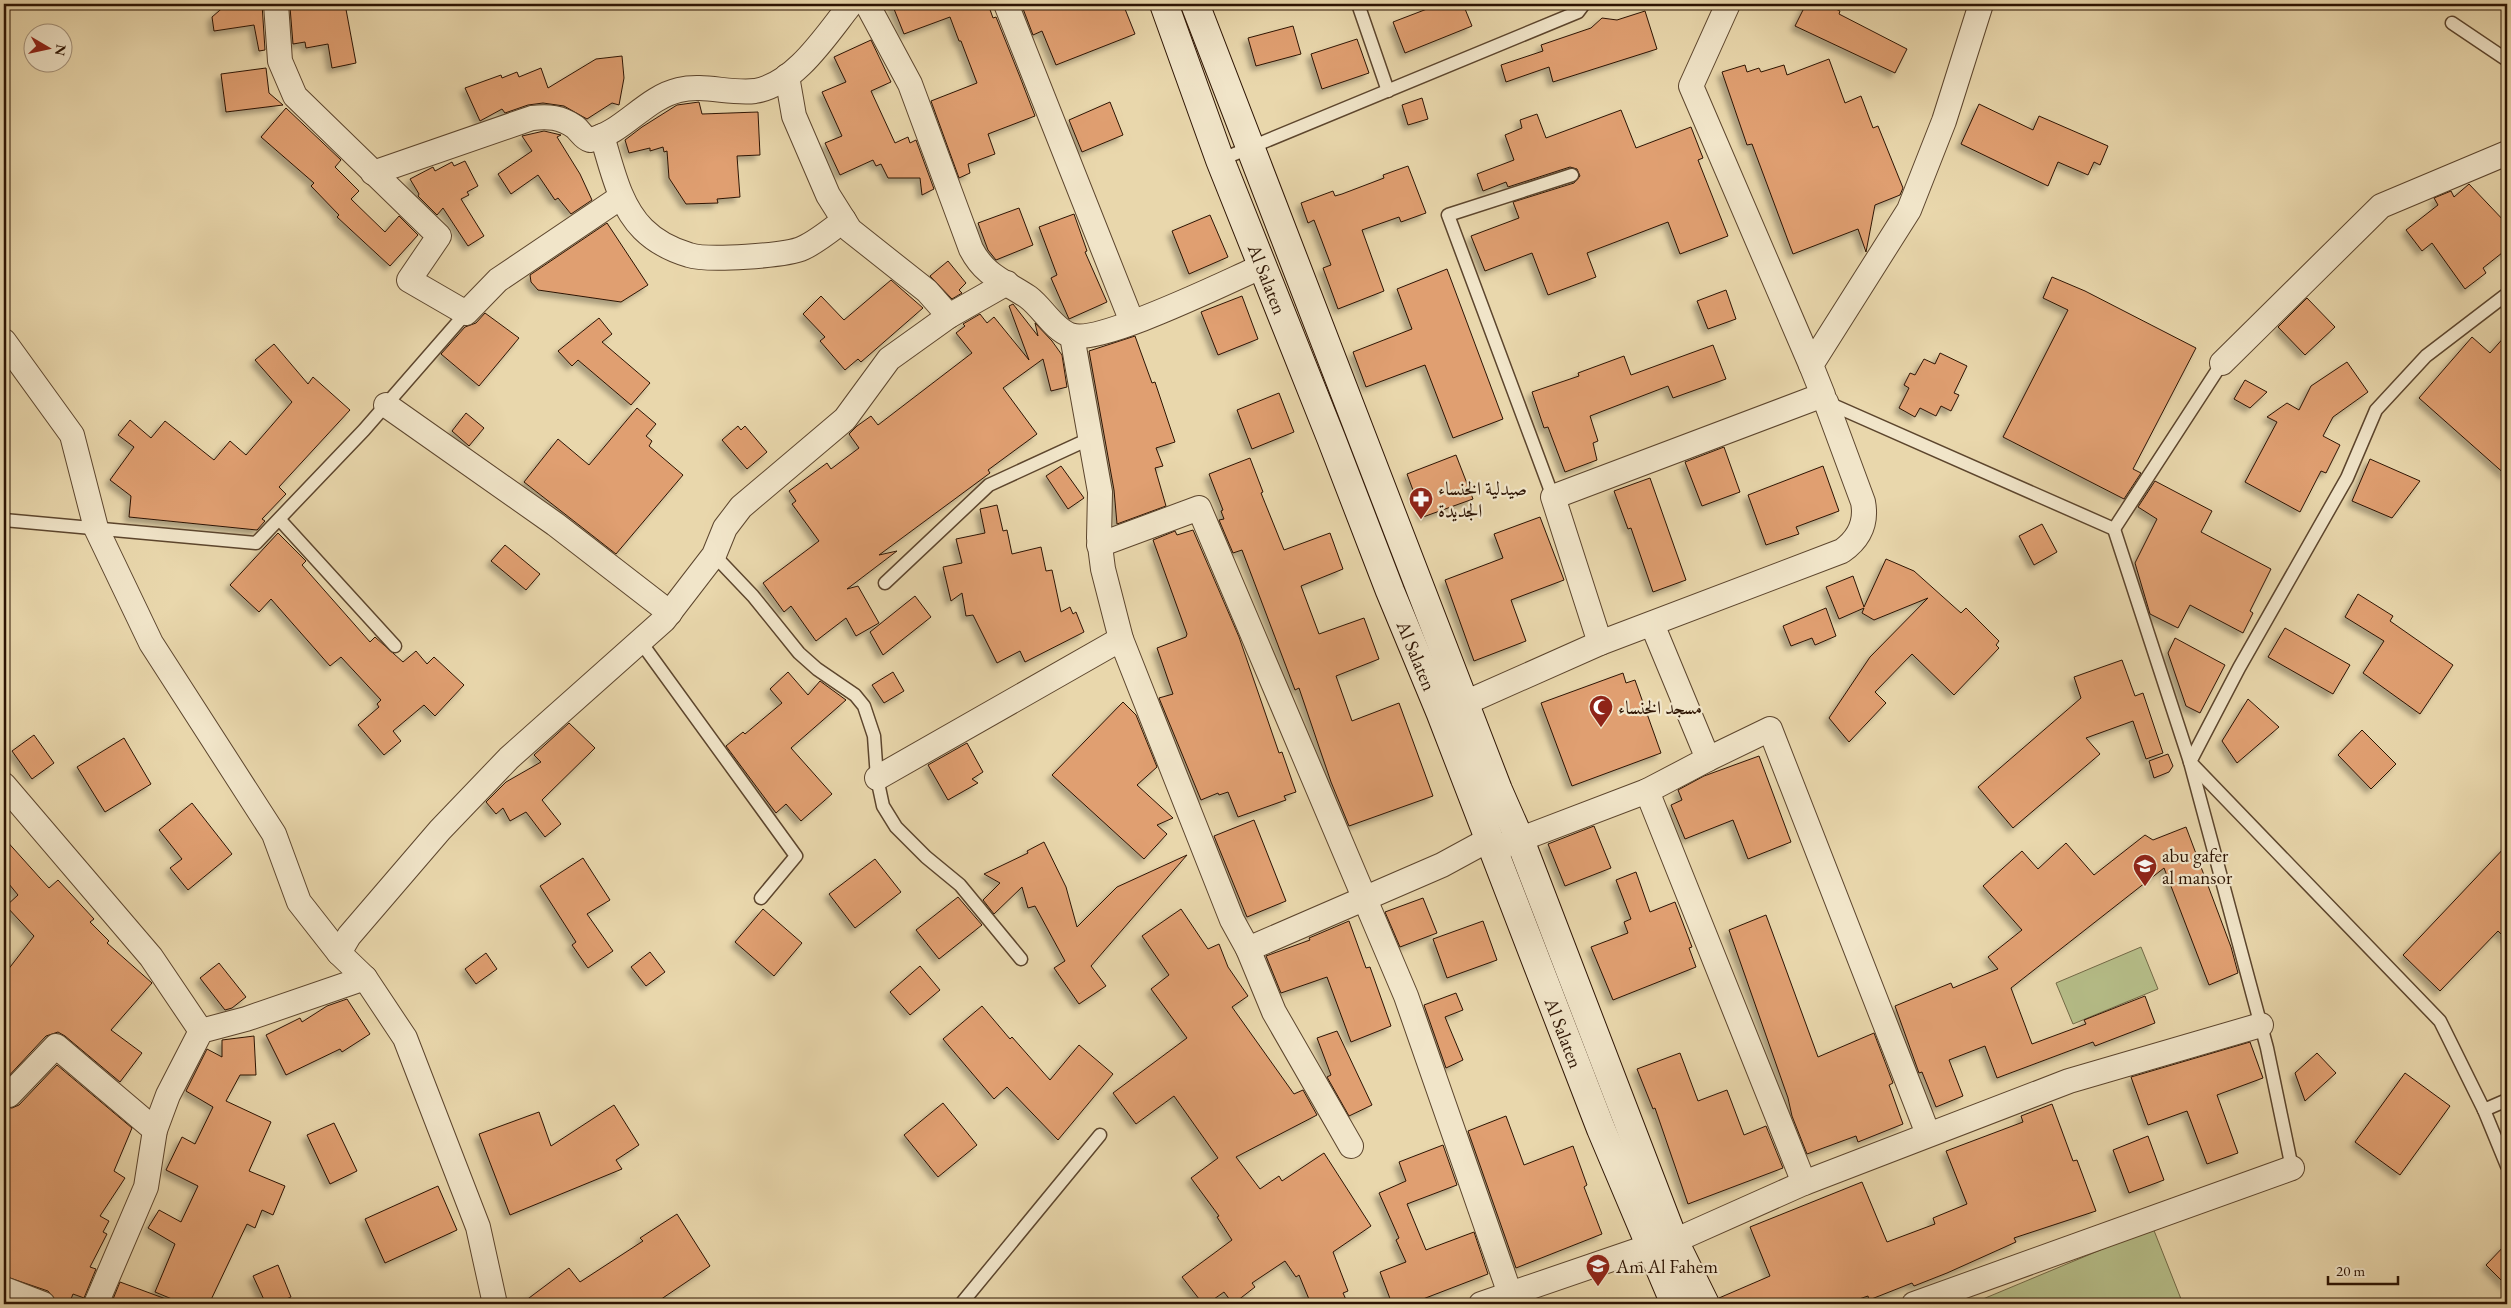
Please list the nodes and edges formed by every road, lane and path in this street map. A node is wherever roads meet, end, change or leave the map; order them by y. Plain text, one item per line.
1 (276, 4) edge
2 (851, 4) edge
3 (867, 4) edge
4 (1006, 4) edge
5 (1164, 4) edge
6 (1195, 4) edge
7 (1358, 4) edge
8 (1584, 4) edge
9 (1728, 4) edge
10 (1981, 4) edge
11 (2452, 23) dead end
12 (2507, 60) edge
13 (787, 76) junction
14 (1388, 91) junction
15 (602, 136) junction
16 (1250, 148) junction
17 (2507, 153) edge
18 (1220, 160) junction
19 (373, 173) junction
20 (1572, 175) dead end
21 (621, 197) junction
22 (844, 220) junction
23 (1263, 266) junction
24 (1008, 283) junction
25 (2507, 294) edge
26 (466, 314) junction
27 (949, 316) junction
28 (1132, 322) junction
29 (1072, 336) junction
30 (4, 340) edge
31 (2222, 363) joint
32 (1811, 365) junction
33 (1824, 398) junction
34 (386, 405) junction
35 (1089, 440) junction
36 (1552, 497) junction
37 (4, 520) edge
38 (280, 520) junction
39 (96, 528) junction
40 (2114, 529) junction
41 (1099, 545) junction
42 (714, 554) junction
43 (885, 582) dead end
44 (670, 613) junction
45 (1652, 624) junction
46 (1121, 639) junction
47 (640, 641) junction
48 (1600, 643) junction
49 (395, 646) dead end
50 (1466, 703) junction
51 (1440, 714) junction
52 (1708, 759) junction
53 (2190, 762) junction
54 (877, 778) junction
55 (4, 785) edge
56 (1647, 792) junction
57 (1520, 840) junction
58 (1490, 845) junction
59 (761, 898) dead end
60 (1365, 900) junction
61 (1248, 949) junction
62 (339, 953) junction
63 (1020, 959) dead end
64 (364, 978) junction
65 (2261, 1025) junction
66 (201, 1031) junction
67 (9, 1094) dead end
68 (2507, 1100) edge
69 (2484, 1110) junction
70 (155, 1130) junction
71 (1928, 1134) junction
72 (1100, 1135) dead end
73 (1351, 1146) dead end
74 (2507, 1166) edge
75 (2292, 1168) joint
76 (1804, 1183) junction
77 (1662, 1243) junction
78 (4, 1289) edge
79 (1510, 1294) junction
80 (43, 1304) edge
81 (96, 1304) edge
82 (495, 1304) edge
83 (961, 1304) edge
84 (1481, 1304) edge
85 (1675, 1304) edge
86 (1705, 1304) edge
87 (1914, 1304) edge

1 - 19 street
2 - 13 street
3 - 24 street
4 - 28 street
5 - 18 main road, Al Salaten
6 - 16 main road, Al Salaten
7 - 14 lane
8 - 14 lane
9 - 32 street
10 - 32 street
11 - 12 lane
13 - 15 street
13 - 22 street
14 - 16 lane
15 - 19 street
15 - 21 street
16 - 18 lane
16 - 50 main road, Al Salaten
17 - 31 street
18 - 23 main road, Al Salaten
19 - 26 street
20 - 36 lane
21 - 22 street
21 - 26 street
22 - 27 street
23 - 28 street
23 - 51 main road, Al Salaten
24 - 27 street
24 - 29 street
25 - 53 lane
26 - 34 lane
27 - 42 street
28 - 29 street
29 - 35 street
30 - 39 street
31 - 40 lane
32 - 33 street
33 - 36 street
33 - 40 lane
33 - 45 street
34 - 38 lane
34 - 44 street
35 - 41 street
35 - 43 lane
36 - 48 street
37 - 39 lane
38 - 39 lane
38 - 49 lane
39 - 62 street
40 - 53 lane
41 - 46 street
41 - 60 street
42 - 44 street
42 - 54 lane
44 - 47 street
45 - 48 street
45 - 52 street
46 - 54 street
46 - 61 street
47 - 59 lane
47 - 62 street
48 - 50 street
50 - 51 street
50 - 57 main road, Al Salaten
51 - 58 main road, Al Salaten
52 - 56 street
52 - 71 street
53 - 65 lane
53 - 69 lane
54 - 63 lane
55 - 66 street
56 - 57 street
56 - 76 street
57 - 58 street
57 - 77 main road, Al Salaten
58 - 60 street
58 - 77 main road, Al Salaten
60 - 61 street
60 - 79 street
61 - 73 street
62 - 64 street
64 - 66 street
64 - 82 street
65 - 71 street
65 - 75 lane
66 - 70 street
67 - 70 street
68 - 69 lane
69 - 74 lane
70 - 81 street
71 - 76 street
72 - 83 lane
75 - 87 street
76 - 77 street
77 - 79 street
77 - 85 main road, Al Salaten
77 - 86 main road, Al Salaten
78 - 80 street
79 - 84 street

